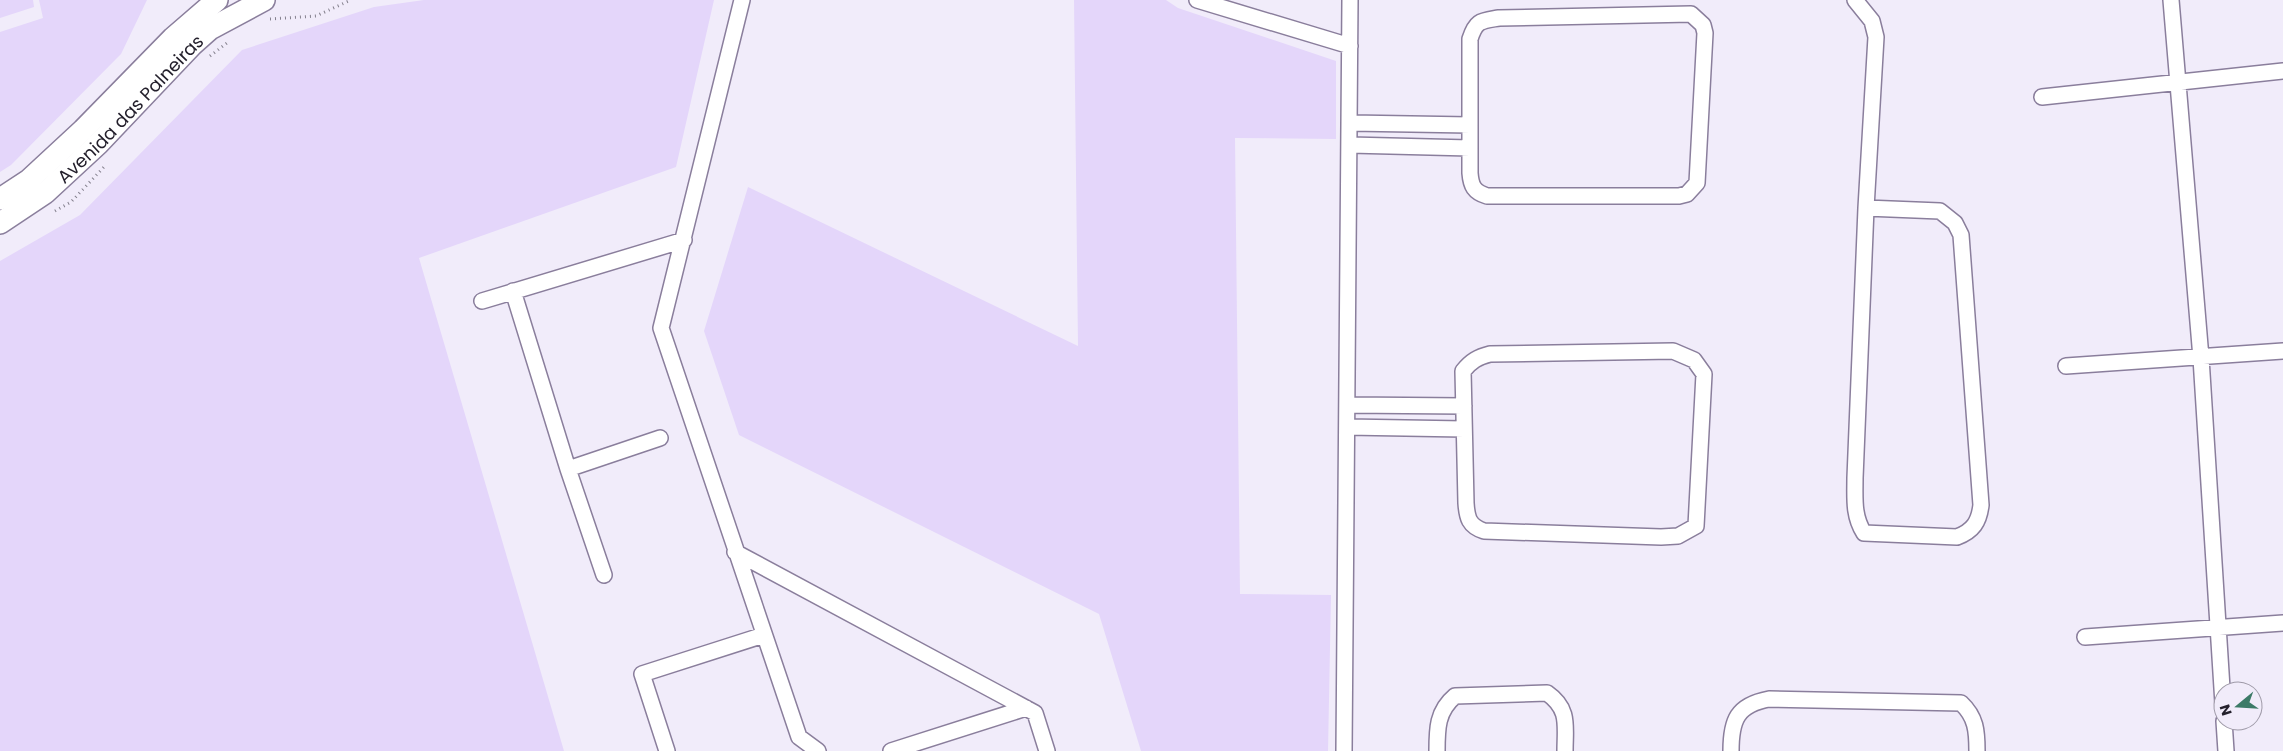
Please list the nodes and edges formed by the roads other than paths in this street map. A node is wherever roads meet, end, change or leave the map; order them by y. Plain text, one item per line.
1 (218, 0) edge
2 (742, 0) edge
3 (1197, 0) edge
4 (1350, 0) edge
5 (1855, 0) edge
6 (2171, 0) edge
7 (265, 10) edge
8 (1350, 46) junction
9 (2283, 71) edge
10 (2178, 81) junction
11 (2042, 97) dead end
12 (1350, 123) junction
13 (1470, 125) junction
14 (1350, 145) junction
15 (1470, 148) junction
16 (0, 199) edge
17 (1866, 208) junction
18 (0, 222) edge
19 (684, 240) junction
20 (513, 292) junction
21 (482, 301) dead end
22 (2283, 351) edge
23 (2201, 358) junction
24 (2066, 366) dead end
25 (1347, 405) junction
26 (1464, 406) junction
27 (1347, 427) junction
28 (1464, 429) junction
29 (660, 438) dead end
30 (568, 468) junction
31 (735, 552) junction
32 (604, 575) dead end
33 (2283, 623) edge
34 (2218, 628) junction
35 (764, 635) junction
36 (2085, 637) dead end
37 (2221, 681) edge
38 (1026, 708) junction
39 (2225, 731) edge
40 (667, 751) edge
41 (818, 751) edge
42 (891, 751) edge
43 (1047, 751) edge
44 (1344, 751) edge
45 (1437, 751) edge
46 (1565, 751) edge
47 (1731, 751) edge
48 (1977, 751) edge
49 (2226, 751) edge

1 - 16 street, Avenida das Palneiras
2 - 19 street
3 - 8 street
4 - 8 street
5 - 17 street
6 - 10 street
7 - 18 street, Avenida das Palneiras
8 - 12 street
9 - 10 street
10 - 11 street
10 - 23 street
12 - 13 street
12 - 14 street
13 - 15 street
13 - 15 street
14 - 15 street
14 - 25 street
17 - 17 street
19 - 20 street
19 - 31 street
20 - 21 street
20 - 30 street
22 - 23 street
23 - 24 street
23 - 34 street
25 - 26 street
25 - 27 street
26 - 28 street
26 - 28 street
27 - 28 street
27 - 44 street
29 - 30 street
30 - 32 street
31 - 35 street
31 - 38 street
33 - 34 street
34 - 36 street
34 - 37 street
35 - 40 street
35 - 41 street
38 - 42 street
38 - 43 street
39 - 49 street
45 - 46 street
47 - 48 street

